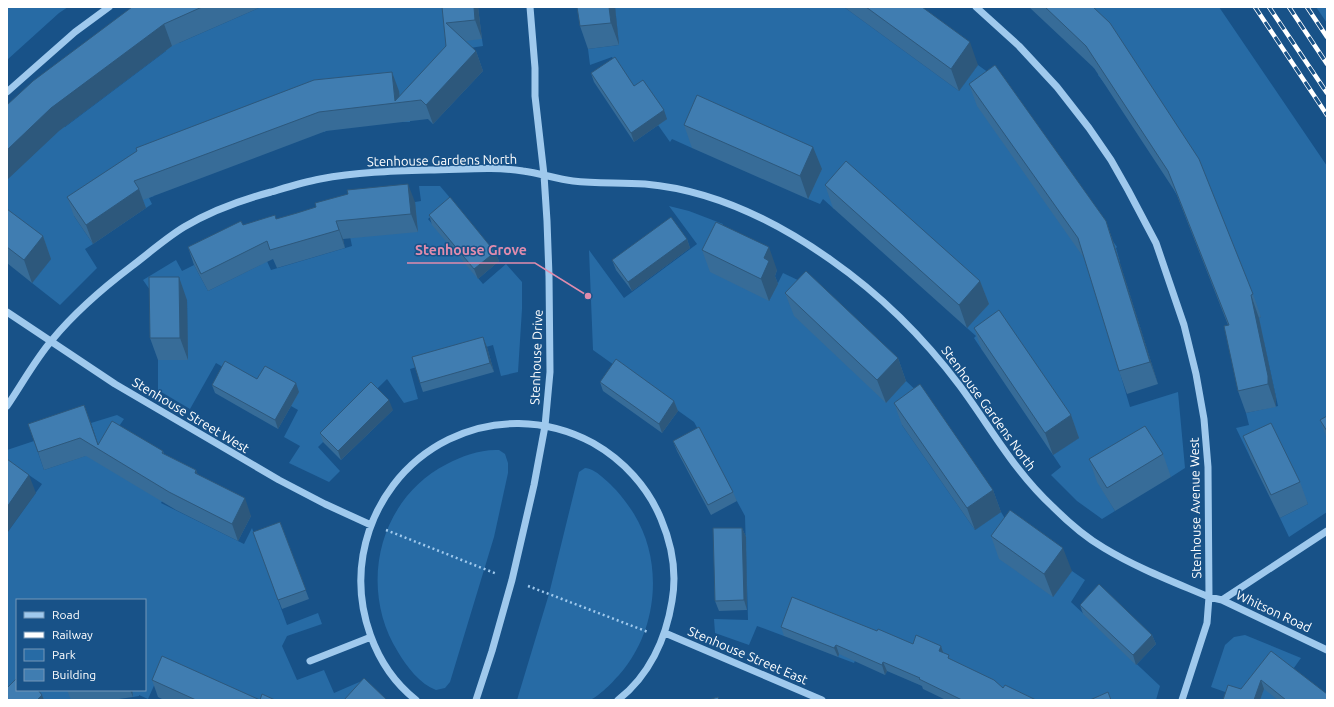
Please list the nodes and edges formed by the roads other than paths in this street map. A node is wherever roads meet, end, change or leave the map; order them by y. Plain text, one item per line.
1 (109, 7) edge
2 (530, 7) edge
3 (976, 7) edge
4 (7, 92) edge
5 (544, 175) junction
6 (7, 312) edge
7 (51, 341) junction
8 (7, 406) edge
9 (544, 426) junction
10 (371, 525) junction
11 (1327, 531) edge
12 (1209, 598) junction
13 (1222, 600) junction
14 (665, 633) junction
15 (371, 637) junction
16 (1327, 650) edge
17 (310, 661) dead end
18 (416, 700) edge
19 (476, 700) edge
20 (618, 700) edge
21 (822, 700) edge
22 (1182, 700) edge

1 - 4 street
2 - 5 street, Stenhouse Drive
3 - 12 street, Stenhouse Avenue West
5 - 7 street, Stenhouse Gardens North
5 - 9 street, Stenhouse Drive
5 - 12 street, Stenhouse Gardens North
6 - 7 street, Stenhouse Street West
7 - 8 street, Stenhouse Gardens North
7 - 10 street, Stenhouse Street West
9 - 10 street
9 - 14 street
9 - 19 street, Stenhouse Drive
10 - 15 street
11 - 13 street
12 - 13 street, Whitson Road
12 - 22 street, Stenhouse Avenue West
13 - 16 street, Whitson Road
14 - 20 street
14 - 21 street, Stenhouse Street East
15 - 17 street
15 - 18 street

